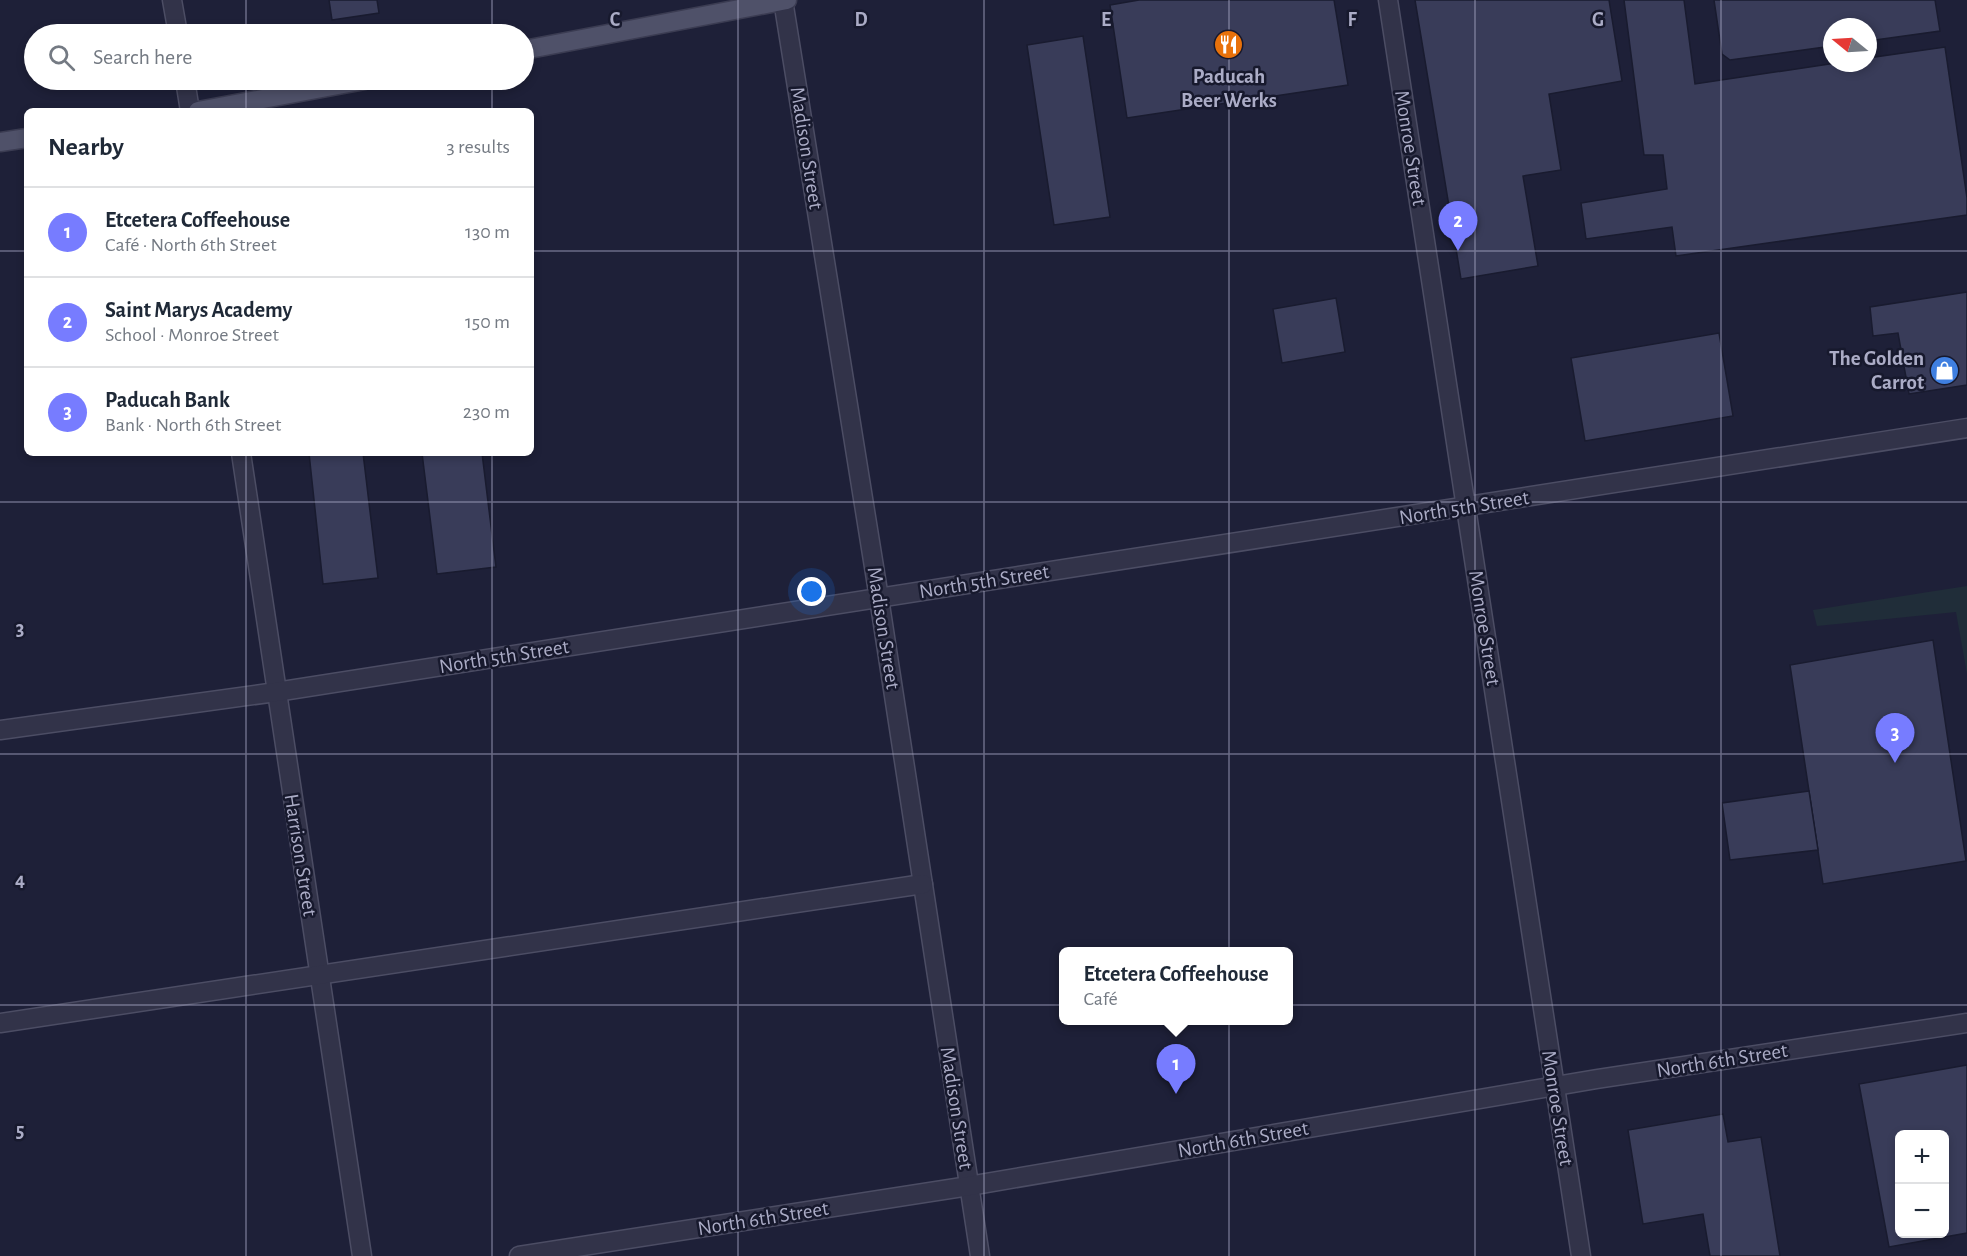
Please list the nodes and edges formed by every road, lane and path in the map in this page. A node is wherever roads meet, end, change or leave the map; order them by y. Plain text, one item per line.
1 (172, 0) edge
2 (784, 0) edge
3 (1388, 0) edge
4 (176, 24) edge
5 (534, 48) edge
6 (187, 90) edge
7 (311, 90) edge
8 (190, 108) edge
9 (214, 108) edge
10 (24, 138) edge
11 (0, 142) edge
12 (1967, 428) edge
13 (241, 456) edge
14 (1466, 506) junction
15 (879, 598) junction
16 (276, 692) junction
17 (0, 730) edge
18 (923, 884) junction
19 (319, 974) junction
20 (0, 1023) edge
21 (1967, 1023) edge
22 (1555, 1086) junction
23 (969, 1186) junction
24 (362, 1256) edge
25 (519, 1256) edge
26 (980, 1256) edge
27 (1581, 1256) edge

1 - 4 street
2 - 5 main road
2 - 15 street, Madison Street
3 - 14 street, Monroe Street
6 - 8 street
7 - 9 main road
10 - 11 main road
12 - 14 street, North 5th Street
13 - 16 street, Harrison Street
14 - 15 street, North 5th Street
14 - 22 street, Monroe Street
15 - 16 street, North 5th Street
15 - 18 street, Madison Street
16 - 17 street, North 5th Street
16 - 19 street, Harrison Street
18 - 19 street
18 - 23 street, Madison Street
19 - 20 street
19 - 24 street, Harrison Street
21 - 22 street, North 6th Street
22 - 23 street, North 6th Street
22 - 27 street, Monroe Street
23 - 25 street, North 6th Street
23 - 26 street, Madison Street

